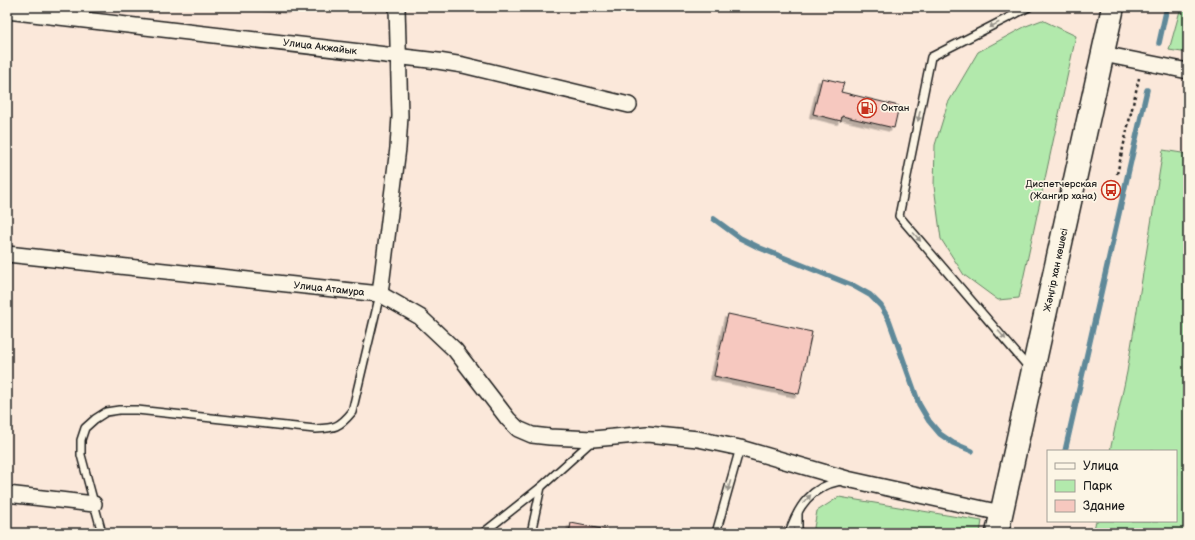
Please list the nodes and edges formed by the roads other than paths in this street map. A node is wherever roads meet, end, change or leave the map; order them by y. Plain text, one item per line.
1 (397, 7) edge
2 (1029, 7) edge
3 (1114, 7) edge
4 (7, 11) edge
5 (1103, 54) junction
6 (399, 56) junction
7 (1188, 71) edge
8 (629, 105) dead end
9 (7, 254) edge
10 (380, 294) junction
11 (1033, 372) junction
12 (593, 439) junction
13 (740, 448) junction
14 (847, 479) junction
15 (541, 487) junction
16 (7, 494) edge
17 (94, 504) junction
18 (798, 511) junction
19 (999, 523) edge
20 (102, 533) edge
21 (483, 533) edge
22 (531, 533) edge
23 (716, 533) edge
24 (788, 533) edge
25 (798, 533) edge

1 - 6 street
2 -> 11 lane
3 - 5 main road, Жәңгір хан көшесі
4 - 6 street, Улица Акжайык
5 - 7 street
5 - 11 main road, Жәңгір хан көшесі
6 - 8 street, Улица Акжайык
6 - 10 street
9 - 10 street, Улица Атамура
10 - 12 street, Улица Атамура
10 - 17 lane
11 - 19 main road, Жәңгір хан көшесі
12 - 13 street, Улица Атамура
12 - 15 lane
13 - 14 street, Улица Атамура
13 -> 23 lane
18 -> 14 lane
14 - 19 street, Улица Атамура
15 - 21 lane
15 - 22 lane
16 - 17 street
17 - 20 lane
18 - 24 lane
18 - 25 lane

